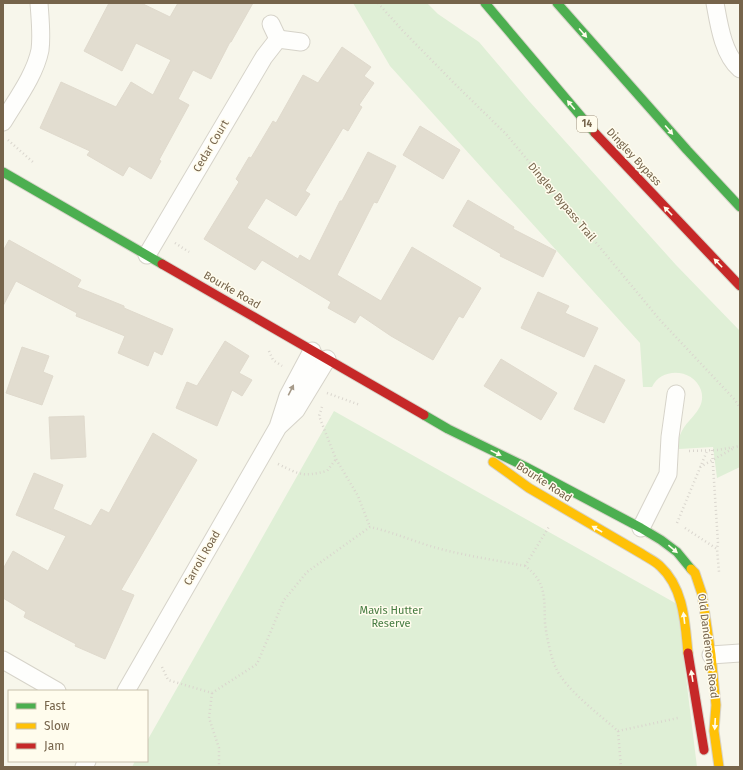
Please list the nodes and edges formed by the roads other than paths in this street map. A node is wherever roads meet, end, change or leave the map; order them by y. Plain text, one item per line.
1 (40, 3) edge
2 (485, 3) edge
3 (558, 3) edge
4 (715, 3) edge
5 (271, 24) dead end
6 (278, 39) junction
7 (301, 42) dead end
8 (740, 69) edge
9 (3, 122) edge
10 (3, 172) edge
11 (740, 207) edge
12 (147, 255) junction
13 (740, 286) edge
14 (312, 351) junction
15 (326, 359) junction
16 (676, 394) dead end
17 (278, 427) junction
18 (448, 429) junction
19 (636, 538) junction
20 (687, 584) junction
21 (740, 653) edge
22 (700, 656) junction
23 (3, 660) edge
24 (55, 690) edge
25 (127, 690) edge
26 (705, 760) dead end
27 (719, 767) edge

1 - 9 street
13 -> 2 main road, Dingley Bypass / 14
3 -> 11 main road
4 - 8 street
5 - 6 street
6 - 7 street
6 - 12 street, Cedar Court
10 - 12 main road, Bourke Road
12 - 14 main road, Bourke Road
14 - 15 main road, Bourke Road
17 -> 14 street, Carroll Road
15 - 17 street, Carroll Road
15 - 18 main road, Bourke Road
16 - 19 street
17 - 25 street, Carroll Road
18 -> 19 main road, Bourke Road
19 -> 18 main road, Bourke Road
19 - 20 main road, Old Dandenong Road
19 -> 20 main road, Old Dandenong Road
22 -> 20 main road, Old Dandenong Road
20 - 22 main road, Old Dandenong Road
21 - 22 street
26 -> 22 main road, Old Dandenong Road
22 -> 27 main road, Old Dandenong Road
23 - 24 street

